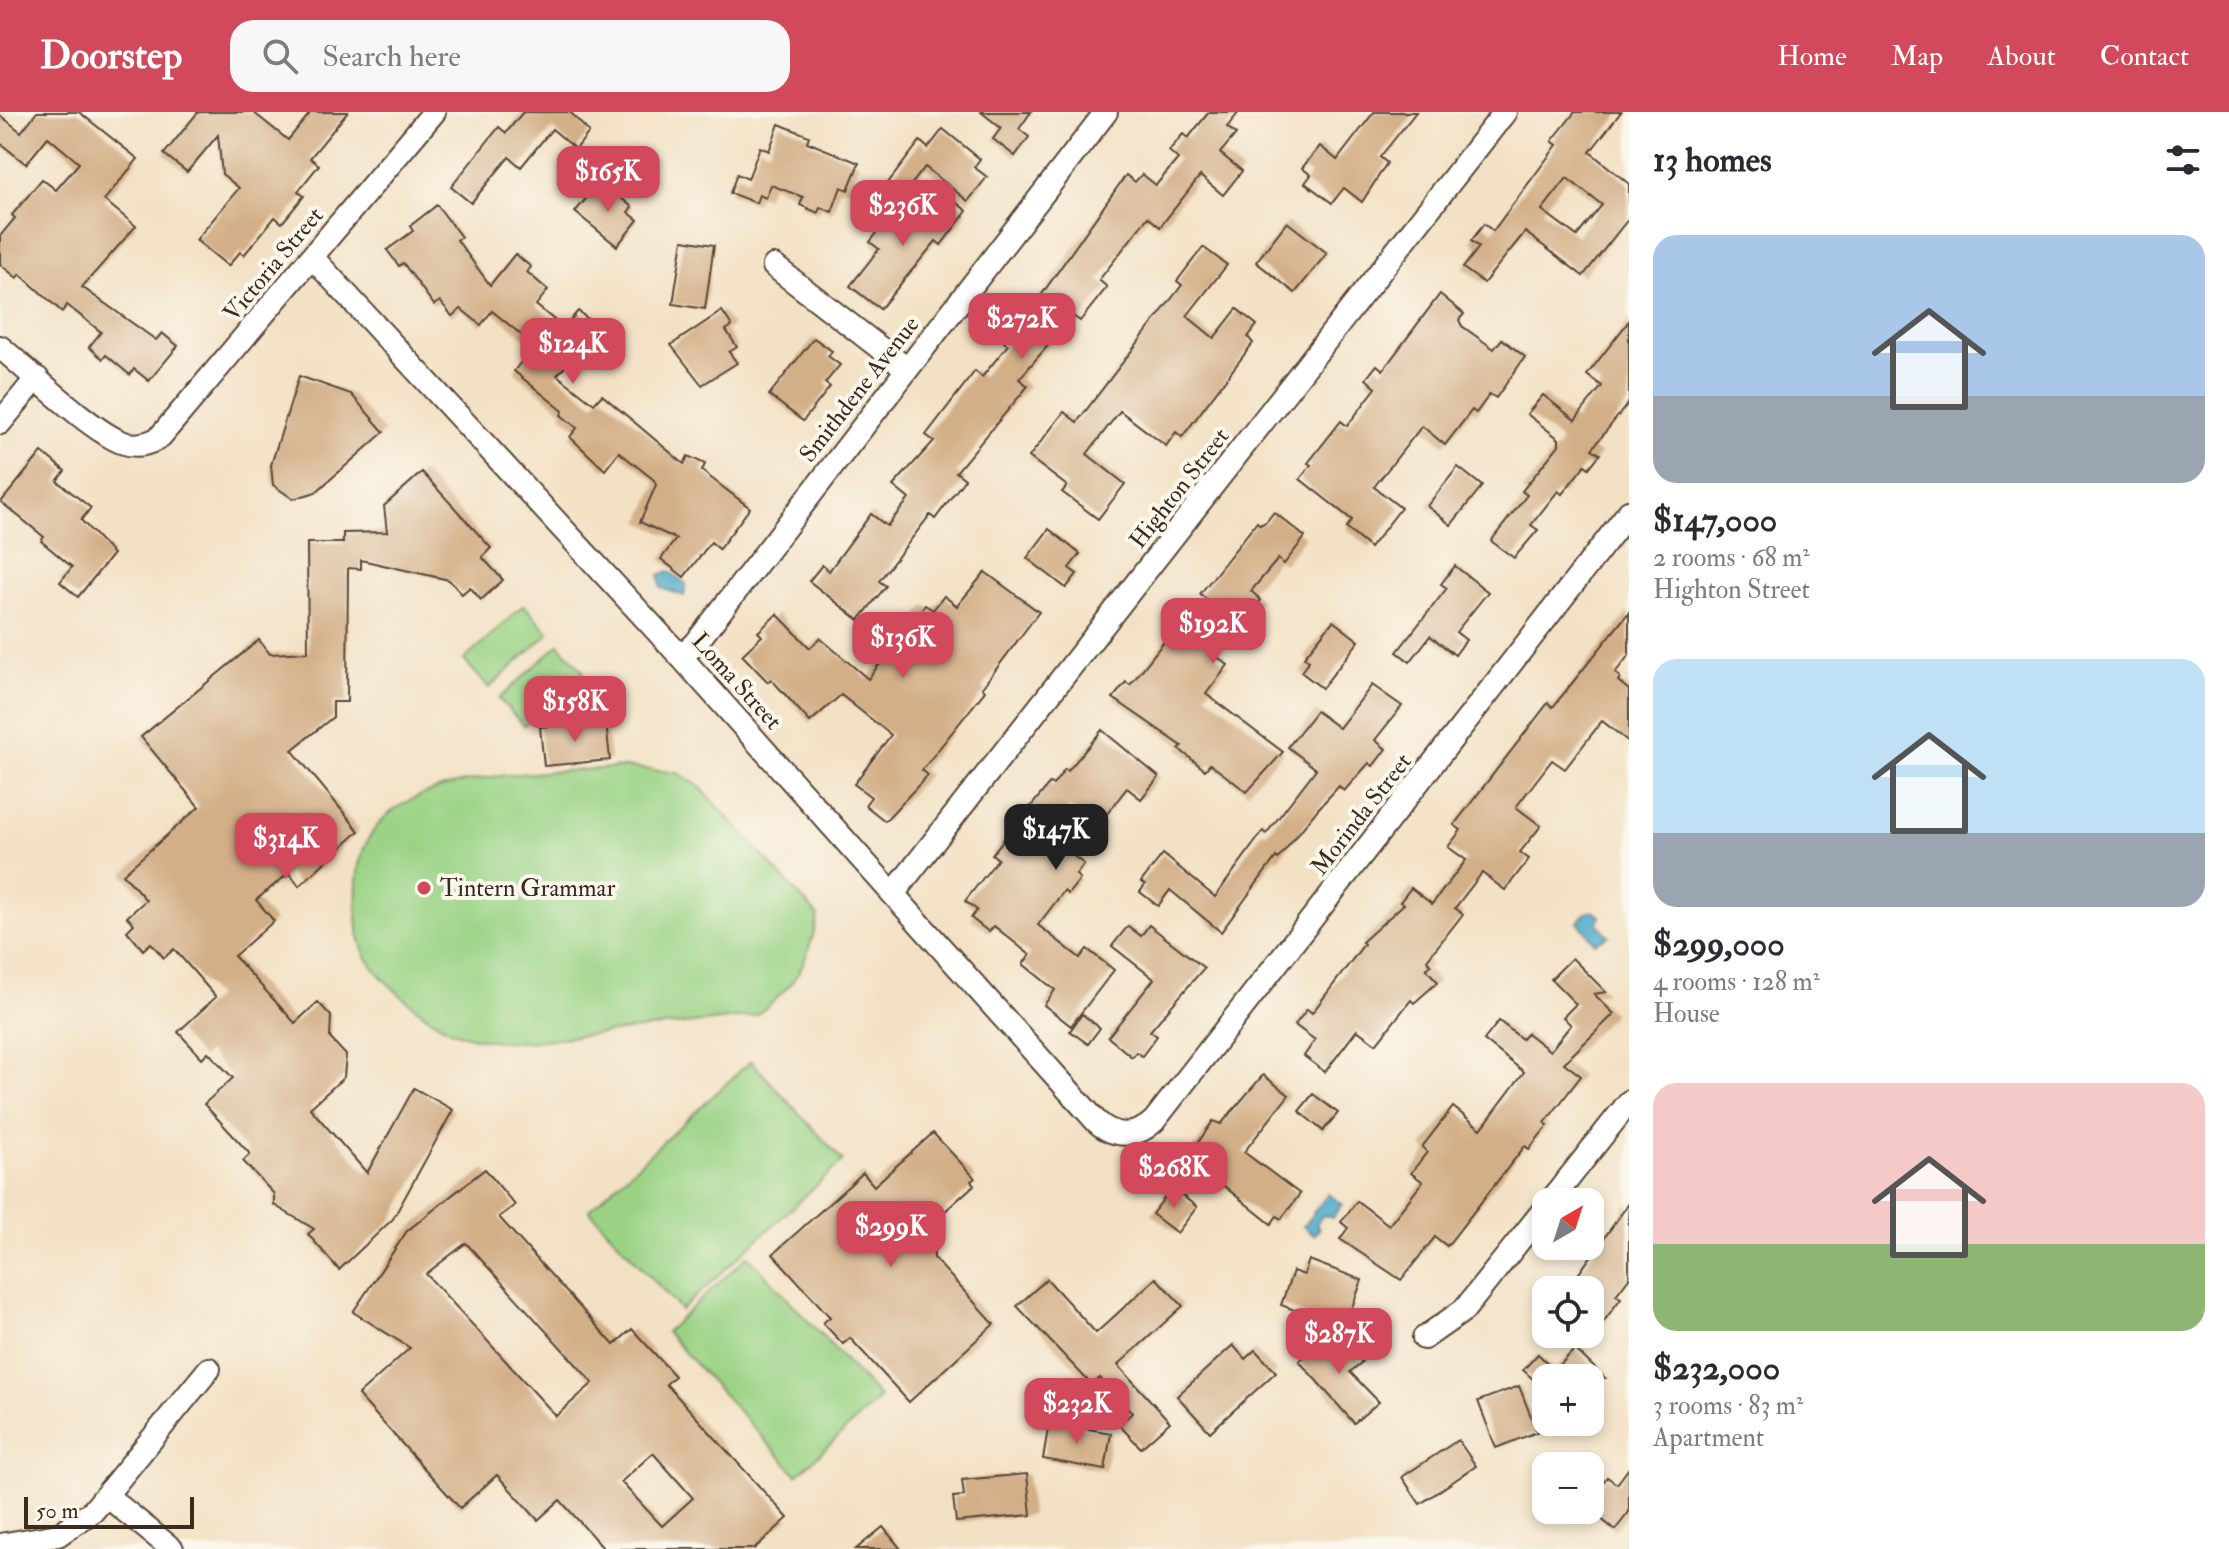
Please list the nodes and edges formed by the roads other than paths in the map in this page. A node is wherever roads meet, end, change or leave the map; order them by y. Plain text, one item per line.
1 (434, 112) edge
2 (1106, 112) edge
3 (1505, 112) edge
4 (312, 257) junction
5 (774, 266) dead end
6 (0, 347) edge
7 (907, 369) junction
8 (37, 378) junction
9 (0, 423) edge
10 (1629, 512) edge
11 (681, 657) junction
12 (893, 894) junction
13 (1629, 1102) edge
14 (1124, 1134) joint
15 (1561, 1188) edge
16 (1532, 1225) edge
17 (1424, 1338) dead end
18 (209, 1369) dead end
19 (107, 1496) junction
20 (0, 1545) edge
21 (172, 1549) edge

1 - 4 street, Victoria Street
2 - 7 street, Smithdene Avenue
3 - 12 street, Highton Street
4 - 8 street, Victoria Street
4 - 11 street, Loma Street
5 - 7 street
6 - 8 street
7 - 11 street, Smithdene Avenue
8 - 9 street
10 - 14 street, Morinda Street
11 - 12 street, Loma Street
12 - 14 street, Loma Street
13 - 15 street
16 - 17 street
18 - 19 street
19 - 20 street
19 - 21 street

